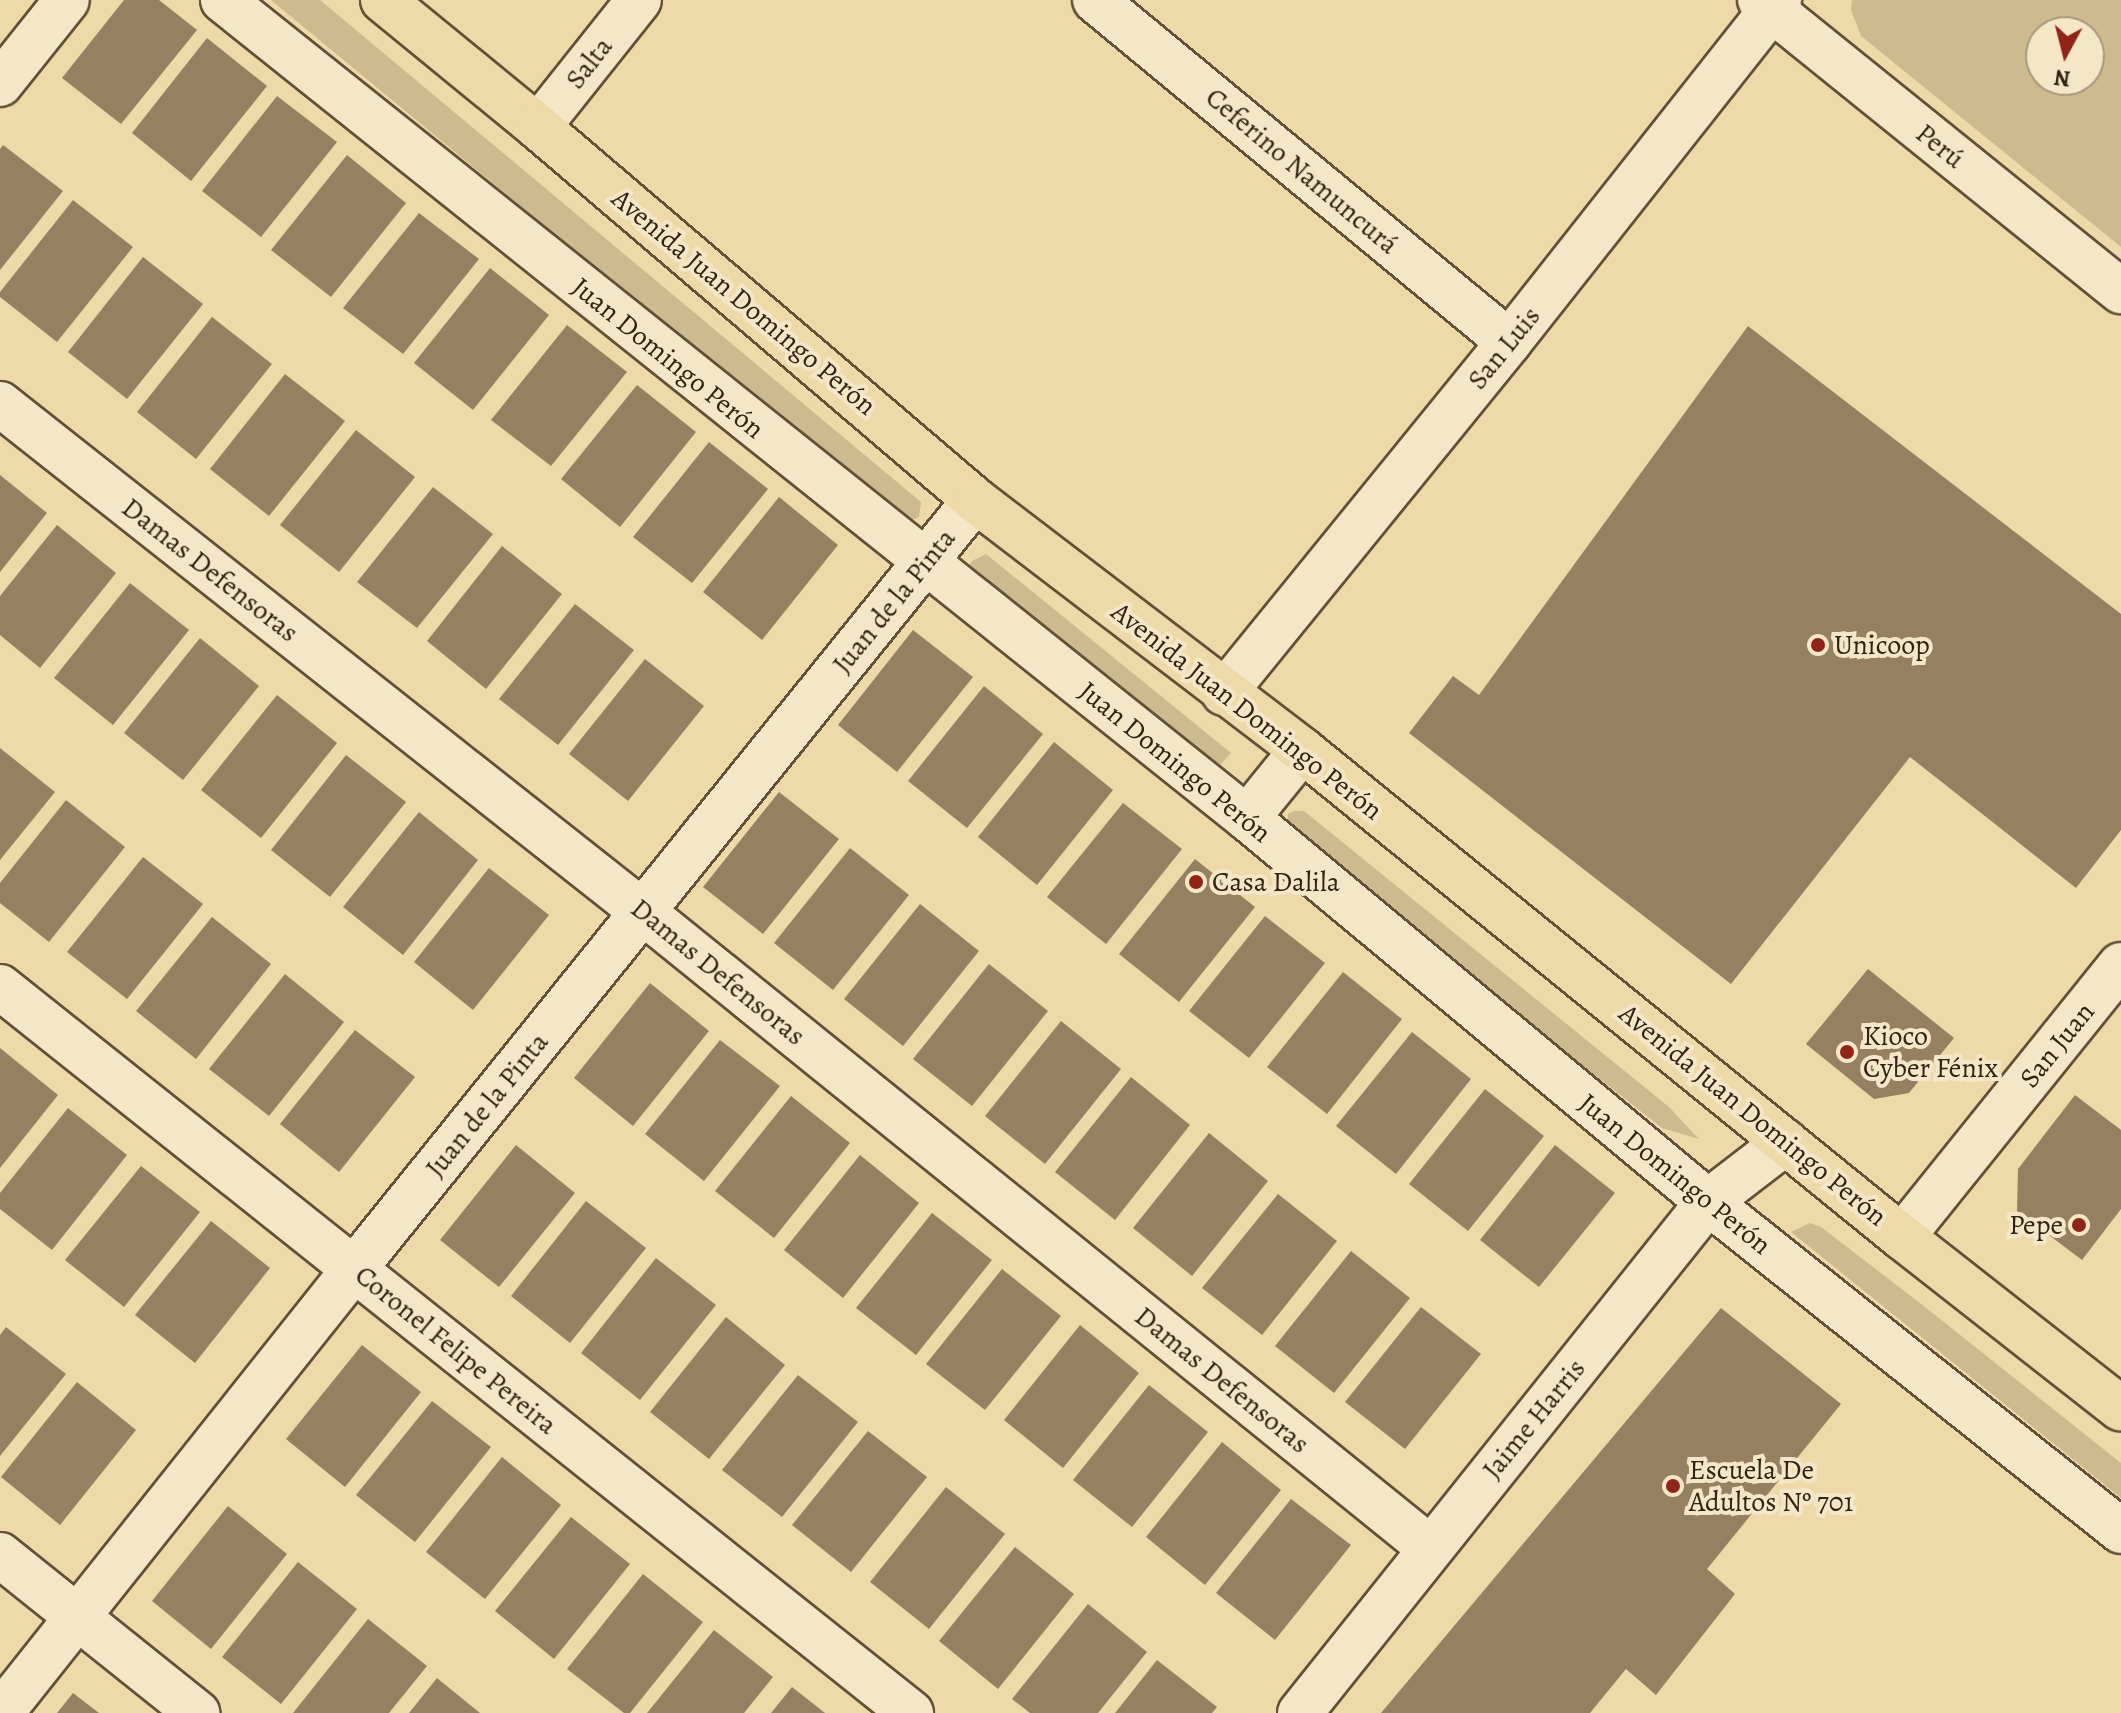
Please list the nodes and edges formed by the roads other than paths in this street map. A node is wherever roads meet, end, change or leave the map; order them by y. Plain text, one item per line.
1 (67, 0) edge
2 (223, 0) edge
3 (383, 0) edge
4 (639, 0) edge
5 (1095, 0) edge
6 (1770, 4) edge
7 (0, 84) edge
8 (538, 127) junction
9 (2121, 291) edge
10 (1509, 342) junction
11 (0, 404) edge
12 (975, 500) junction
13 (925, 563) junction
14 (1224, 693) junction
15 (1302, 750) junction
16 (1247, 818) junction
17 (643, 912) junction
18 (2121, 965) edge
19 (0, 987) edge
20 (1786, 1142) junction
21 (1708, 1202) junction
22 (1902, 1237) junction
23 (354, 1269) junction
24 (2121, 1409) edge
25 (2121, 1531) edge
26 (1430, 1548) junction
27 (0, 1555) edge
28 (80, 1617) junction
29 (1, 1713) edge
30 (197, 1713) edge
31 (911, 1713) edge
32 (1300, 1713) edge

1 - 7 street
2 - 13 street, Juan Domingo Perón
3 - 8 main road, Avenida Juan Domingo Perón
4 - 8 street, Salta
5 - 10 street, Ceferino Namuncurá
6 - 9 street, Perú
6 - 10 street, San Luis
8 - 12 main road, Avenida Juan Domingo Perón
10 - 14 street, San Luis
11 - 17 street, Damas Defensoras
12 - 13 street, Juan de la Pinta
12 - 14 main road, Avenida Juan Domingo Perón
13 - 16 street, Juan Domingo Perón
13 - 17 street, Juan de la Pinta
14 - 15 main road, Avenida Juan Domingo Perón
15 - 16 street
15 - 20 main road, Avenida Juan Domingo Perón
16 - 21 street, Juan Domingo Perón
17 - 23 street, Juan de la Pinta
17 - 26 street, Damas Defensoras
18 - 22 street, San Juan
19 - 23 street, Coronel Felipe Pereira
20 - 21 street, Jaime Harris
20 - 22 main road, Avenida Juan Domingo Perón
21 - 25 street, Juan Domingo Perón
21 - 26 street, Jaime Harris
22 - 24 main road, Avenida Juan Domingo Perón
23 - 28 street, Juan de la Pinta
23 - 31 street, Coronel Felipe Pereira
26 - 32 street, Jaime Harris
27 - 28 street
28 - 29 street, Juan de la Pinta
28 - 30 street

